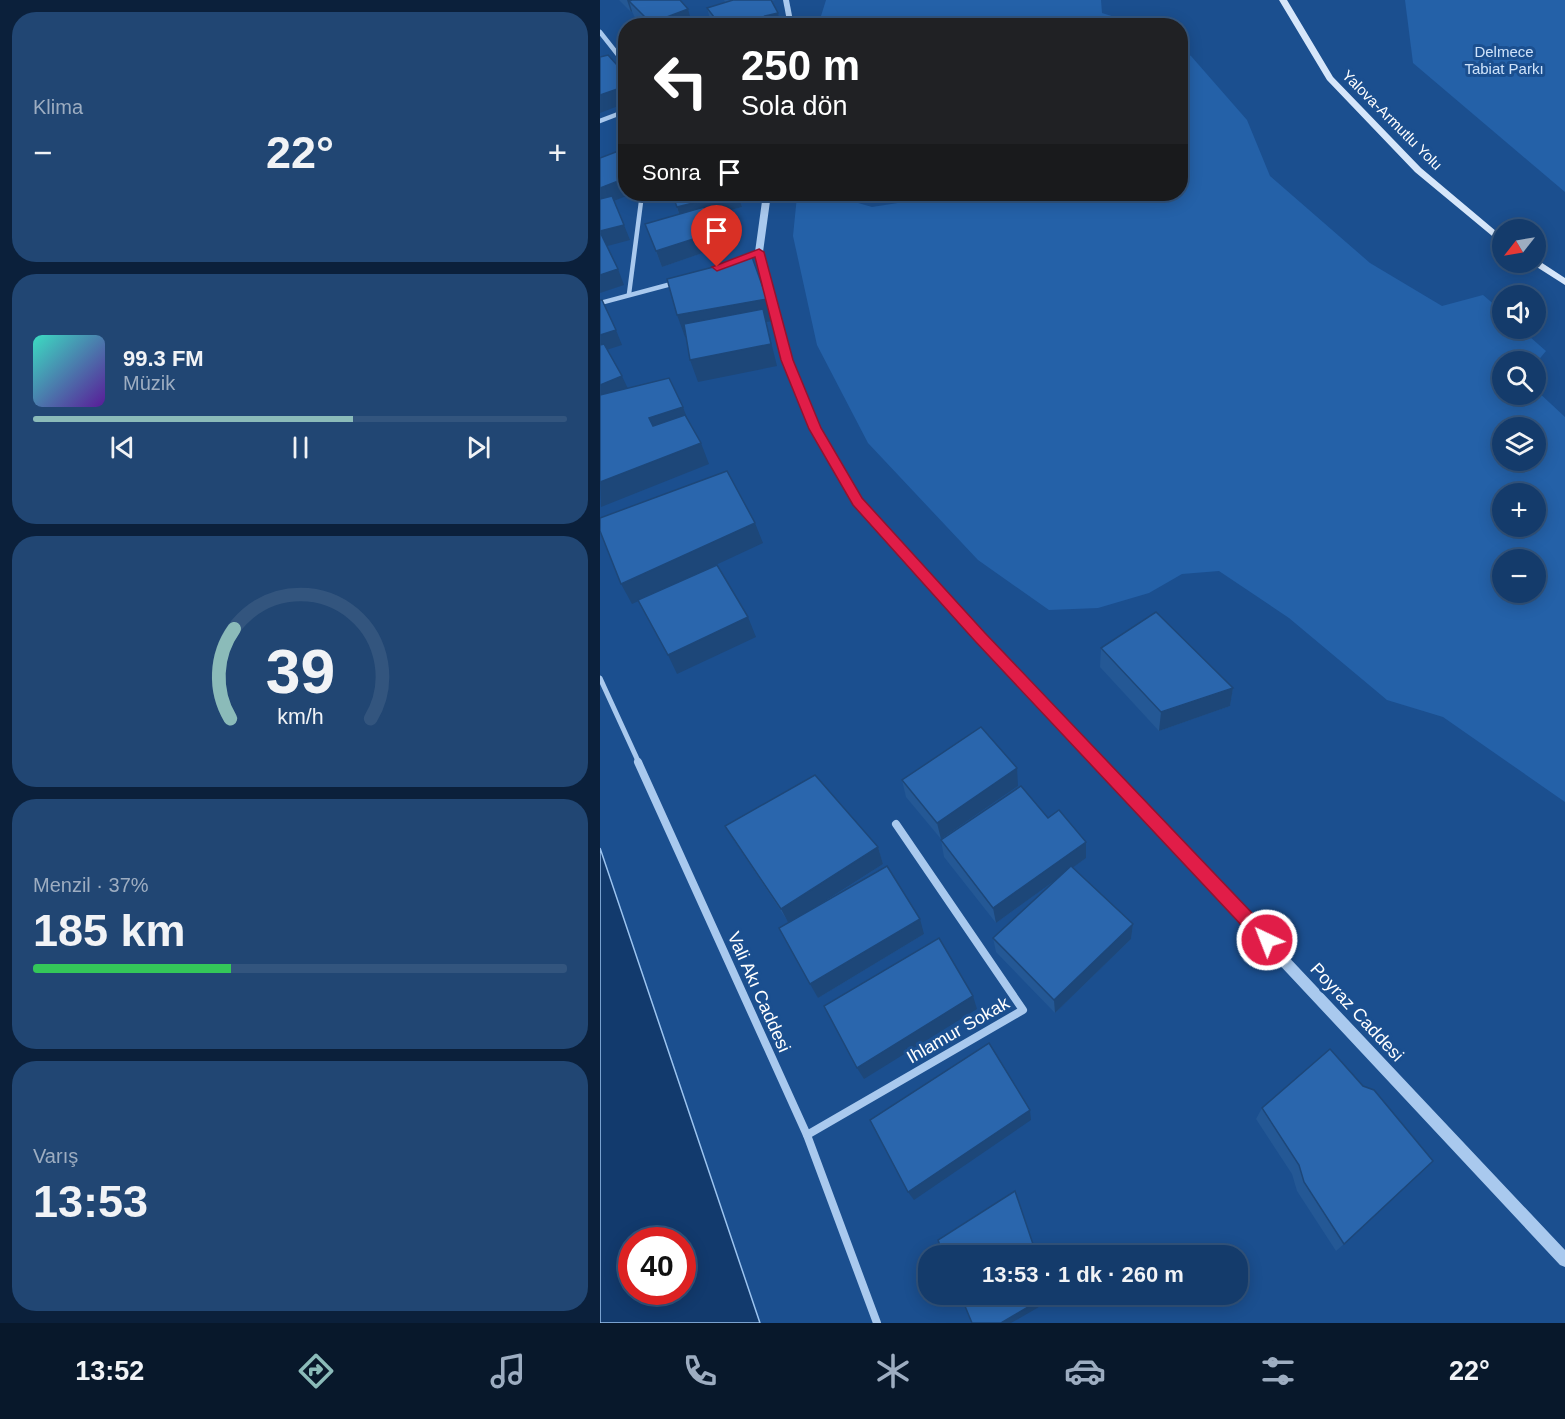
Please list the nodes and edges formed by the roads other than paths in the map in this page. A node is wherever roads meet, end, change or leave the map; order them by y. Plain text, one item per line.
1 (786, 0) edge
2 (1283, 0) edge
3 (789, 18) edge
4 (601, 34) edge
5 (618, 55) edge
6 (618, 114) edge
7 (600, 121) edge
8 (641, 201) edge
9 (766, 201) edge
10 (1492, 233) edge
11 (759, 252) junction
12 (717, 267) edge
13 (1546, 269) edge
14 (685, 279) edge
15 (1565, 282) edge
16 (629, 294) junction
17 (600, 303) edge
18 (600, 678) edge
19 (896, 824) dead end
20 (807, 1135) junction
21 (1565, 1260) edge
22 (878, 1323) edge

1 - 3 street
2 - 10 main road, Yalova-Armutlu Yolu
4 - 5 street
6 - 7 street
8 - 16 street
9 - 11 street, Poyraz Caddesi
11 - 12 street
11 - 21 street, Poyraz Caddesi
13 - 15 main road
14 - 16 street
16 - 17 street
18 - 20 street, Vali Akı Caddesi
19 - 20 street, Ihlamur Sokak
20 - 22 street, Vali Akı Caddesi

